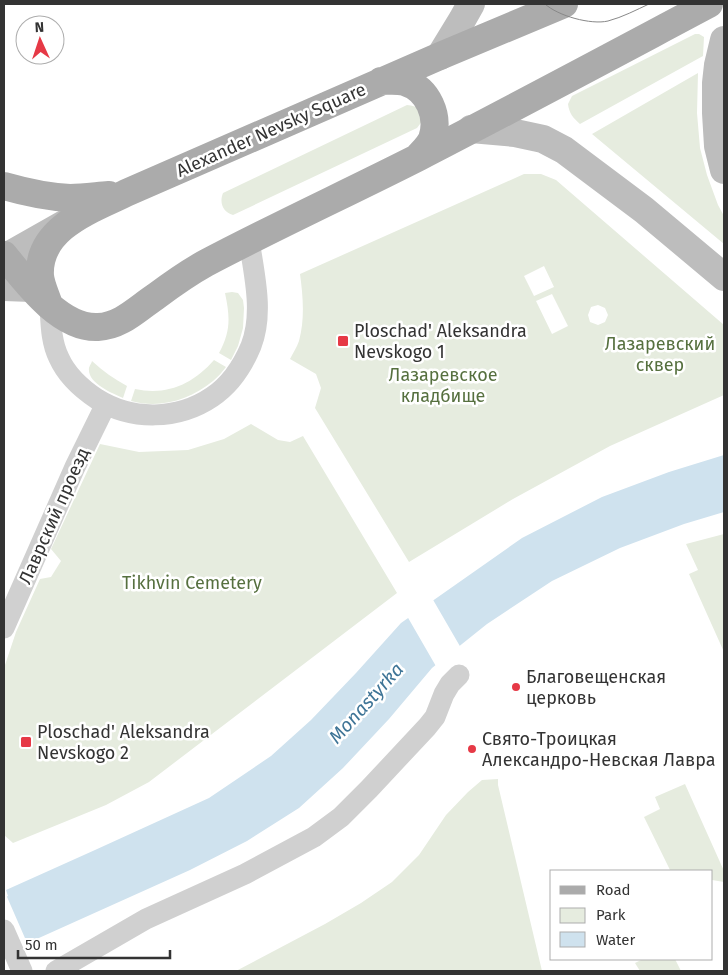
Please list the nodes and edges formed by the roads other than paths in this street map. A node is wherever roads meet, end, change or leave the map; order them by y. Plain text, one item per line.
1 (471, 4) edge
2 (564, 4) edge
3 (709, 4) edge
4 (440, 56) junction
5 (722, 61) edge
6 (381, 81) junction
7 (471, 129) junction
8 (418, 157) junction
9 (724, 170) edge
10 (4, 186) edge
11 (126, 193) junction
12 (75, 218) junction
13 (249, 240) junction
14 (4, 257) edge
15 (724, 278) edge
16 (4, 287) edge
17 (41, 297) junction
18 (106, 404) junction
19 (4, 628) edge
20 (459, 675) dead end
21 (4, 930) edge
22 (22, 971) edge
23 (56, 971) edge

1 - 4 main road
2 - 4 main road, Alexander Nevsky Square
3 - 7 main road
4 - 6 main road, Alexander Nevsky Square
5 - 9 main road
6 - 8 main road
6 - 11 main road, Alexander Nevsky Square
7 - 8 main road
7 - 15 main road
8 - 13 main road
10 - 11 main road
11 - 12 main road, Alexander Nevsky Square
12 - 14 main road
12 - 17 main road, Alexander Nevsky Square
13 - 17 main road
13 - 18 street, Alexander Nevsky Square
14 - 17 main road
16 - 17 main road
17 - 18 street, Alexander Nevsky Square
18 - 19 street, Лаврский проезд
20 - 23 street
21 - 22 street

